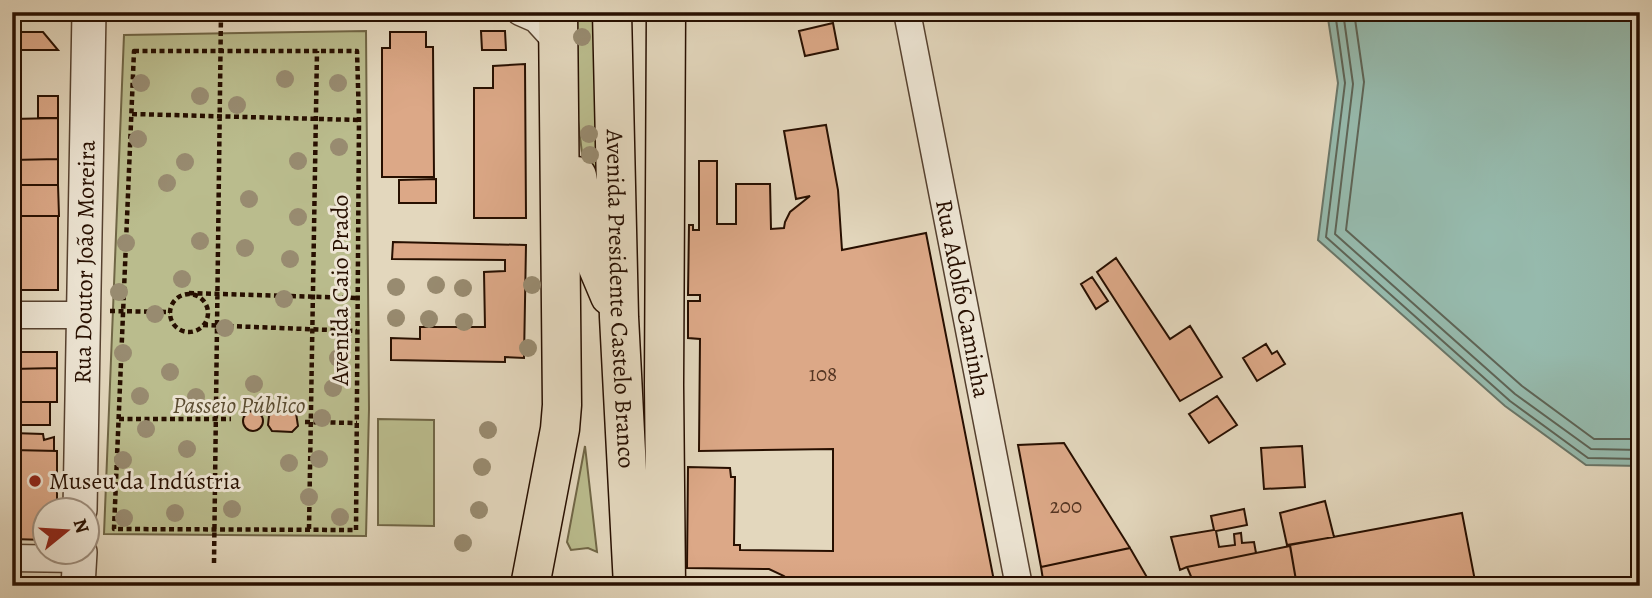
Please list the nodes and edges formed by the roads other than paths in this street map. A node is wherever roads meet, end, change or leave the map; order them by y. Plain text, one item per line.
1 (89, 12) edge
2 (520, 12) edge
3 (612, 12) edge
4 (666, 12) edge
5 (907, 12) edge
6 (557, 39) edge
7 (84, 313) junction
8 (12, 315) edge
9 (619, 317) junction
10 (80, 496) edge
11 (12, 558) edge
12 (32, 560) edge
13 (530, 586) edge
14 (632, 586) edge
15 (666, 586) edge
16 (1019, 586) edge

1 - 7 street, Rua Doutor João Moreira
2 - 6 street
3 - 9 main road, Avenida Presidente Castelo Branco
4 - 15 main road, Avenida Presidente Castelo Branco
5 - 16 street, Rua Adolfo Caminha
6 - 9 main road
6 - 13 main road
7 - 8 street
7 - 10 street, Rua Doutor João Moreira
9 - 14 main road, Avenida Presidente Castelo Branco
11 - 12 street

